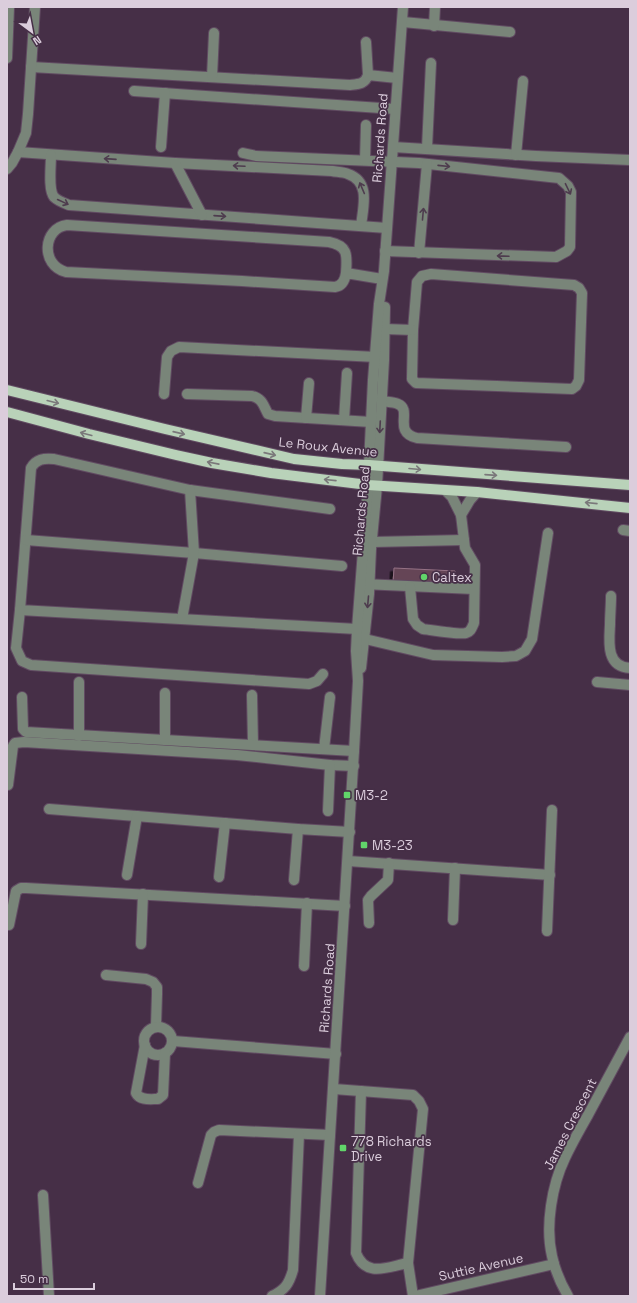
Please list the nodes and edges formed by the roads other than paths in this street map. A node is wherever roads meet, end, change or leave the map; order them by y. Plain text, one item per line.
1 (9, 7) edge
2 (35, 7) edge
3 (403, 7) edge
4 (435, 7) edge
5 (403, 22) junction
6 (434, 26) junction
7 (510, 32) dead end
8 (214, 33) dead end
9 (366, 42) dead end
10 (7, 58) edge
11 (431, 63) dead end
12 (31, 67) junction
13 (368, 75) junction
14 (212, 77) junction
15 (398, 78) junction
16 (523, 80) dead end
17 (134, 91) dead end
18 (165, 93) junction
19 (395, 109) junction
20 (366, 125) dead end
21 (161, 147) dead end
22 (392, 147) junction
23 (427, 148) junction
24 (18, 152) junction
25 (243, 153) dead end
26 (51, 155) junction
27 (516, 155) junction
28 (365, 160) junction
29 (630, 160) edge
30 (391, 162) junction
31 (175, 163) junction
32 (427, 164) junction
33 (7, 169) edge
34 (202, 214) junction
35 (361, 226) junction
36 (387, 228) junction
37 (385, 251) junction
38 (419, 253) junction
39 (346, 273) junction
40 (383, 275) junction
41 (385, 329) junction
42 (413, 330) junction
43 (376, 357) junction
44 (347, 373) dead end
45 (309, 383) dead end
46 (7, 390) edge
47 (164, 394) dead end
48 (187, 394) dead end
49 (382, 401) junction
50 (7, 412) edge
51 (306, 418) junction
52 (344, 420) junction
53 (371, 422) junction
54 (566, 447) dead end
55 (373, 465) junction
56 (373, 485) junction
57 (630, 485) edge
58 (190, 490) junction
59 (445, 490) junction
60 (476, 492) junction
61 (630, 508) edge
62 (330, 510) dead end
63 (461, 515) junction
64 (548, 533) dead end
65 (26, 540) junction
66 (464, 540) junction
67 (372, 542) junction
68 (194, 553) junction
69 (342, 566) dead end
70 (365, 584) junction
71 (410, 587) junction
72 (474, 589) junction
73 (612, 596) dead end
74 (20, 610) junction
75 (182, 619) junction
76 (357, 629) junction
77 (365, 639) junction
78 (630, 668) edge
79 (323, 674) dead end
80 (358, 681) junction
81 (79, 682) dead end
82 (597, 682) dead end
83 (630, 685) edge
84 (165, 693) dead end
85 (252, 695) dead end
86 (22, 697) dead end
87 (330, 697) dead end
88 (79, 736) junction
89 (164, 740) junction
90 (253, 745) junction
91 (324, 749) junction
92 (354, 751) junction
93 (330, 765) junction
94 (354, 766) junction
95 (8, 785) dead end
96 (49, 809) dead end
97 (552, 810) dead end
98 (328, 811) dead end
99 (137, 816) junction
100 (225, 823) junction
101 (298, 829) junction
102 (350, 832) junction
103 (348, 861) junction
104 (389, 863) junction
105 (455, 868) junction
106 (127, 875) dead end
107 (550, 875) junction
108 (219, 877) dead end
109 (294, 880) dead end
110 (143, 894) junction
111 (307, 903) junction
112 (345, 906) junction
113 (453, 920) dead end
114 (369, 923) dead end
115 (9, 925) dead end
116 (547, 931) dead end
117 (141, 944) dead end
118 (304, 966) dead end
119 (106, 975) dead end
120 (156, 1026) junction
121 (630, 1037) edge
122 (173, 1041) junction
123 (145, 1045) junction
124 (165, 1053) junction
125 (336, 1054) junction
126 (334, 1089) junction
127 (361, 1091) junction
128 (299, 1134) junction
129 (330, 1135) junction
130 (198, 1183) dead end
131 (43, 1194) dead end
132 (408, 1263) junction
133 (554, 1264) junction
134 (49, 1296) edge
135 (272, 1296) edge
136 (320, 1296) edge
137 (414, 1296) edge
138 (568, 1296) edge

1 - 10 street
2 - 12 street
3 - 5 street, Richards Road
4 - 6 street
5 - 6 street
5 - 15 street, Richards Road
6 - 7 street
8 - 14 street
9 - 13 street
11 - 23 street
12 - 14 street
12 - 24 street
13 - 14 street
13 - 15 street
15 - 19 street, Richards Road
16 - 27 street
17 - 18 street
18 - 19 street
18 - 21 street
19 - 22 street, Richards Road
20 - 28 street
22 - 23 street
22 - 30 street, Richards Road
23 - 27 street
24 - 26 street
24 - 33 street
25 - 28 street
31 -> 26 street
26 -> 34 street
27 - 29 street
28 - 30 street
30 - 32 street
30 - 36 street, Richards Road
31 - 34 street
35 -> 31 street
38 -> 32 street
32 -> 38 street
34 -> 35 street
35 - 36 street
36 - 37 street, Richards Road
37 - 38 street
37 - 40 street, Richards Road
39 - 39 street
39 - 40 street
40 - 41 street, Richards Road
40 - 43 street, Richards Road
41 - 42 street
41 - 49 street, Richards Road
42 - 42 street
43 - 47 street
43 - 53 street, Richards Road
44 - 52 street
45 - 51 street
46 -> 55 main road, Le Roux Avenue
48 - 51 street
49 - 54 street
49 -> 55 street, Richards Road
56 -> 50 main road
51 - 52 street
52 - 53 street
53 - 55 street, Richards Road
55 - 56 street, Richards Road
55 -> 57 main road, Le Roux Avenue
56 - 59 main road
56 - 67 street, Richards Road
56 - 70 street, Richards Road
58 - 62 street
58 - 65 street
58 - 68 street
59 - 60 main road
59 - 63 street
61 -> 60 main road
60 - 63 street
63 - 66 street
64 - 77 street
65 - 68 street
65 - 74 street
66 - 67 street
66 - 72 street
67 - 70 street, Richards Road
68 - 69 street
68 - 75 street
70 - 71 street
70 - 76 street, Richards Road
70 -> 77 street, Richards Road
71 - 72 street
71 - 72 street
73 - 78 street
74 - 75 street
74 - 79 street
75 - 76 street
76 - 80 street, Richards Road
77 - 80 street, Richards Road
80 - 92 street, Richards Road
81 - 88 street
82 - 83 street
84 - 89 street
85 - 90 street
86 - 88 street
87 - 91 street
88 - 89 street
89 - 90 street
90 - 91 street
91 - 92 street
92 - 94 street, Richards Road
93 - 94 street
93 - 95 street
93 - 98 street
94 - 102 street, Richards Road
96 - 99 street
97 - 107 street
99 - 100 street
99 - 106 street
100 - 101 street
100 - 108 street
101 - 102 street
101 - 109 street
102 - 103 street, Richards Road
103 - 104 street
103 - 112 street, Richards Road
104 - 105 street
104 - 114 street
105 - 107 street
105 - 113 street
107 - 116 street
110 - 111 street
110 - 115 street
110 - 117 street
111 - 112 street
111 - 118 street
112 - 125 street, Richards Road
119 - 120 street
120 - 122 street
120 - 123 street
121 - 133 street, James Crescent
122 - 124 street
122 - 125 street
123 - 124 street
123 - 124 street
125 - 126 street, Richards Road
126 - 127 street
126 - 129 street, Richards Road
127 - 132 street
127 - 132 street
128 - 129 street
128 - 130 street
128 - 135 street
129 - 136 street, Richards Road
131 - 134 street
132 - 137 street
133 - 137 street, Suttie Avenue
133 - 138 street, James Crescent

